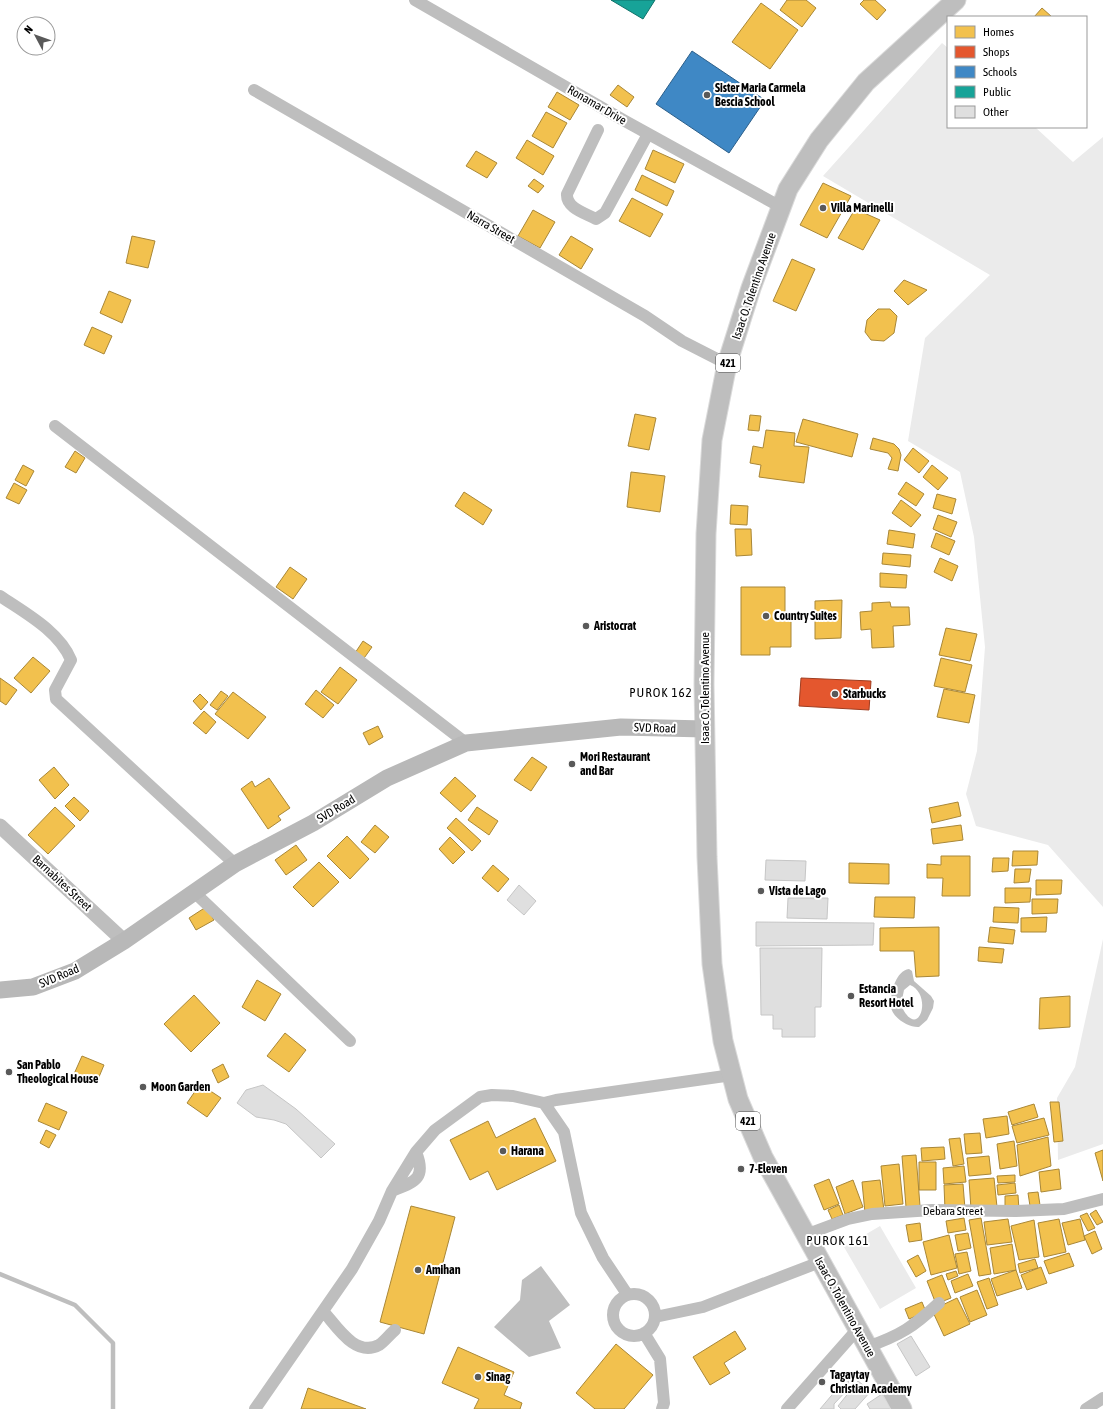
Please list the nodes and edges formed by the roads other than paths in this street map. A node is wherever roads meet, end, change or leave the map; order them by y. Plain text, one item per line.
1 (415, 0) edge
2 (956, 0) edge
3 (254, 90) dead end
4 (598, 130) dead end
5 (648, 134) junction
6 (781, 207) junction
7 (727, 364) junction
8 (55, 426) dead end
9 (0, 596) edge
10 (705, 729) junction
11 (466, 743) junction
12 (0, 826) edge
13 (235, 864) junction
14 (194, 892) junction
15 (124, 941) junction
16 (0, 990) edge
17 (350, 1041) dead end
18 (732, 1075) junction
19 (544, 1103) junction
20 (1103, 1199) edge
21 (805, 1235) junction
22 (820, 1262) junction
23 (627, 1294) junction
24 (939, 1303) dead end
25 (323, 1311) junction
26 (655, 1317) junction
27 (855, 1325) junction
28 (395, 1330) dead end
29 (644, 1334) junction
30 (867, 1347) junction
31 (1103, 1398) edge
32 (255, 1409) edge
33 (662, 1409) edge
34 (787, 1409) edge
35 (902, 1409) edge
36 (1086, 1409) edge

1 - 5 street, Ronamar Drive
2 - 6 main road, Isaac O. Tolentino Avenue / 421
3 - 7 street, Narra Street
4 - 5 street
5 - 6 street, Ronamar Drive
6 - 7 main road, Isaac O. Tolentino Avenue / 421
7 - 10 main road, Isaac O. Tolentino Avenue / 421
8 - 11 street
9 - 13 street
10 - 11 main road, SVD Road
10 - 18 main road, Isaac O. Tolentino Avenue / 421
11 - 13 main road, SVD Road
12 - 15 street, Barnabites Street
13 - 14 main road, SVD Road
14 - 15 main road, SVD Road
14 - 17 street
15 - 16 main road, SVD Road
18 - 19 street
18 - 21 main road, Isaac O. Tolentino Avenue / 421
19 - 23 street
19 - 25 street
20 - 21 street, Debara Street
21 - 22 main road, Isaac O. Tolentino Avenue / 421
22 - 26 street
22 - 27 main road, Isaac O. Tolentino Avenue / 421
23 - 26 street
23 - 29 street
24 - 30 street
25 - 28 street
25 - 32 street
26 - 29 street
27 - 30 main road, Isaac O. Tolentino Avenue / 421
27 - 34 street
29 - 33 street
30 - 35 main road, Isaac O. Tolentino Avenue / 421
31 - 36 street

